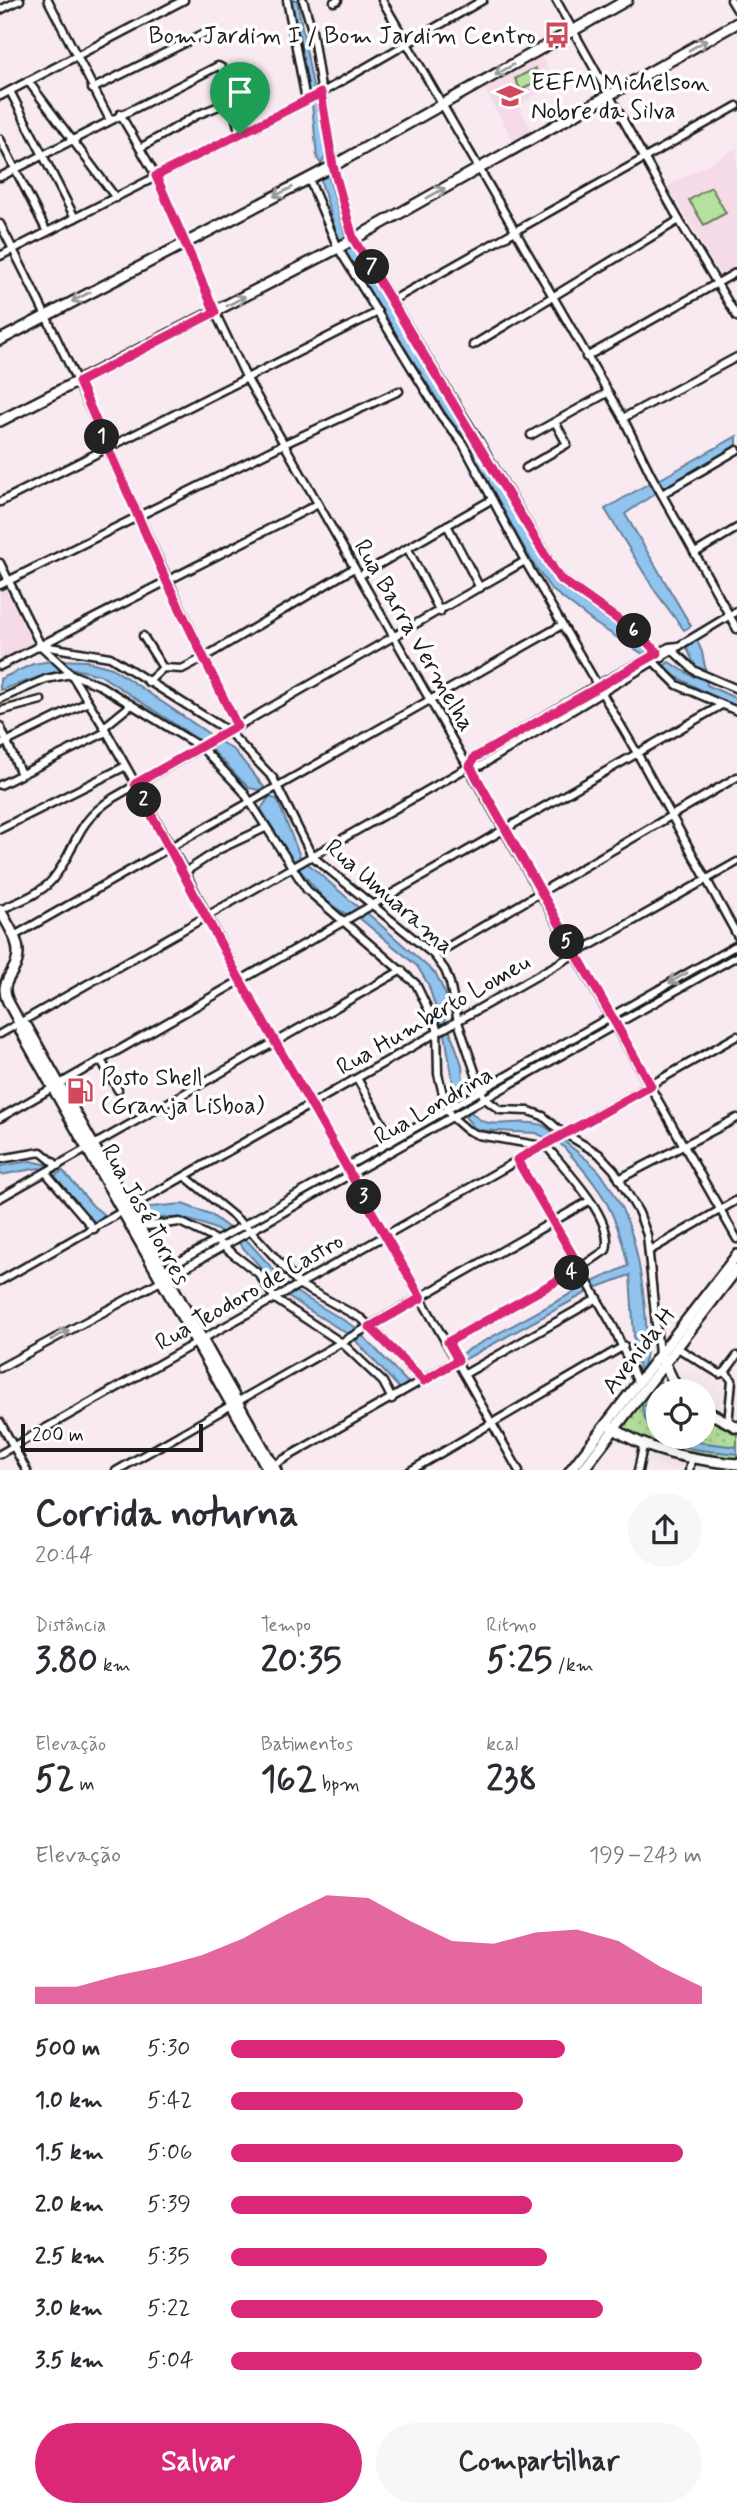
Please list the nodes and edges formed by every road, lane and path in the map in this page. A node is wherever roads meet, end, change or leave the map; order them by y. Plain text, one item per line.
1 (20, 0) edge
2 (48, 0) edge
3 (184, 0) edge
4 (287, 0) edge
5 (303, 0) edge
6 (383, 0) edge
7 (483, 0) edge
8 (556, 0) edge
9 (627, 0) edge
10 (731, 0) edge
11 (0, 10) edge
12 (737, 10) edge
13 (737, 23) edge
14 (574, 30) junction
15 (209, 32) dead end
16 (406, 43) junction
17 (76, 56) junction
18 (28, 80) junction
19 (92, 89) junction
20 (10, 91) junction
21 (321, 93) junction
22 (611, 94) junction
23 (0, 96) edge
24 (306, 100) junction
25 (231, 101) junction
26 (443, 105) junction
27 (737, 106) edge
28 (120, 114) junction
29 (110, 120) junction
30 (240, 134) junction
31 (73, 138) junction
32 (0, 139) edge
33 (140, 148) junction
34 (43, 155) junction
35 (646, 158) junction
36 (333, 166) junction
37 (15, 169) junction
38 (480, 170) junction
39 (156, 176) junction
40 (0, 177) edge
41 (309, 179) junction
42 (116, 198) junction
43 (75, 218) junction
44 (679, 220) junction
45 (0, 224) edge
46 (47, 232) junction
47 (514, 233) junction
48 (353, 238) junction
49 (184, 243) junction
50 (338, 248) junction
51 (13, 250) junction
52 (0, 256) edge
53 (737, 272) edge
54 (717, 283) junction
55 (553, 297) junction
56 (393, 300) junction
57 (215, 312) junction
58 (377, 312) junction
59 (46, 316) junction
60 (737, 317) edge
61 (0, 340) edge
62 (473, 345) dead end
63 (586, 357) junction
64 (737, 357) edge
65 (247, 379) junction
66 (79, 382) junction
67 (399, 391) dead end
68 (607, 393) junction
69 (623, 418) junction
70 (0, 421) edge
71 (555, 422) junction
72 (531, 435) dead end
73 (477, 438) junction
74 (284, 444) junction
75 (463, 444) junction
76 (107, 450) junction
77 (737, 450) edge
78 (526, 468) dead end
79 (662, 494) junction
80 (491, 500) junction
81 (0, 502) edge
82 (318, 504) junction
83 (138, 516) junction
84 (447, 525) junction
85 (737, 528) edge
86 (408, 549) junction
87 (695, 553) junction
88 (525, 561) junction
89 (0, 564) edge
90 (354, 568) junction
91 (359, 576) junction
92 (166, 580) junction
93 (9, 581) junction
94 (0, 585) edge
95 (480, 588) junction
96 (737, 611) edge
97 (440, 612) junction
98 (730, 615) junction
99 (562, 625) junction
100 (737, 629) edge
101 (143, 636) dead end
102 (395, 638) junction
103 (41, 646) junction
104 (671, 649) junction
105 (660, 655) junction
106 (203, 658) junction
107 (652, 660) junction
108 (0, 666) edge
109 (163, 668) junction
110 (71, 674) junction
111 (148, 682) junction
112 (597, 685) junction
113 (737, 689) edge
114 (601, 692) junction
115 (429, 698) junction
116 (0, 699) edge
117 (41, 700) dead end
118 (88, 702) junction
119 (131, 705) junction
120 (720, 706) junction
121 (0, 710) edge
122 (737, 711) edge
123 (0, 726) edge
124 (237, 726) junction
125 (105, 730) junction
126 (228, 731) junction
127 (3, 743) edge
128 (202, 748) junction
129 (637, 753) junction
130 (470, 766) junction
131 (124, 767) junction
132 (21, 774) junction
133 (737, 777) edge
134 (135, 784) junction
135 (0, 785) edge
136 (277, 785) junction
137 (251, 802) junction
138 (669, 816) junction
139 (265, 828) junction
140 (0, 829) edge
141 (503, 831) junction
142 (171, 847) junction
143 (312, 856) junction
144 (737, 862) edge
145 (291, 867) junction
146 (185, 872) junction
147 (705, 880) junction
148 (539, 892) junction
149 (370, 905) junction
150 (0, 910) edge
151 (207, 914) junction
152 (344, 921) junction
153 (737, 935) edge
154 (14, 936) junction
155 (737, 945) edge
156 (434, 955) junction
157 (574, 955) junction
158 (737, 956) edge
159 (402, 970) junction
160 (240, 980) junction
161 (2, 986) edge
162 (612, 1020) junction
163 (20, 1022) junction
164 (458, 1022) junction
165 (0, 1034) edge
166 (437, 1034) junction
167 (737, 1036) edge
168 (278, 1041) junction
169 (101, 1060) junction
170 (358, 1080) junction
171 (56, 1086) junction
172 (651, 1086) junction
173 (118, 1090) dead end
174 (483, 1094) junction
175 (313, 1105) junction
176 (447, 1110) junction
177 (452, 1117) junction
178 (0, 1118) edge
179 (737, 1118) edge
180 (567, 1133) junction
181 (392, 1141) junction
182 (543, 1145) junction
183 (685, 1147) junction
184 (91, 1148) junction
185 (0, 1159) edge
186 (517, 1160) junction
187 (58, 1166) junction
188 (349, 1170) junction
189 (46, 1172) junction
190 (186, 1177) junction
191 (619, 1179) junction
192 (0, 1198) edge
193 (737, 1200) edge
194 (589, 1201) junction
195 (722, 1209) junction
196 (126, 1210) junction
197 (553, 1222) junction
198 (241, 1225) junction
199 (139, 1227) junction
200 (94, 1229) junction
201 (249, 1229) junction
202 (386, 1234) junction
203 (737, 1239) edge
204 (215, 1240) junction
205 (222, 1246) junction
206 (649, 1251) junction
207 (737, 1255) edge
208 (580, 1268) junction
209 (737, 1269) edge
210 (163, 1275) junction
211 (0, 1281) edge
212 (300, 1285) junction
213 (421, 1298) junction
214 (598, 1298) junction
215 (275, 1299) junction
216 (370, 1327) junction
217 (199, 1341) junction
218 (448, 1342) junction
219 (342, 1343) junction
220 (624, 1346) junction
221 (676, 1347) junction
222 (737, 1356) edge
223 (662, 1358) junction
224 (458, 1360) junction
225 (0, 1368) edge
226 (725, 1372) junction
227 (465, 1374) junction
228 (672, 1379) edge
229 (424, 1381) junction
230 (638, 1381) junction
231 (392, 1399) junction
232 (235, 1403) junction
233 (716, 1416) edge
234 (0, 1422) edge
235 (492, 1422) junction
236 (732, 1425) edge
237 (610, 1426) junction
238 (643, 1446) junction
239 (14, 1447) junction
240 (0, 1454) edge
241 (691, 1459) junction
242 (737, 1464) edge
243 (579, 1466) edge
244 (269, 1469) edge
245 (26, 1470) edge
246 (118, 1470) edge
247 (412, 1470) edge
248 (518, 1470) edge
249 (638, 1470) edge
250 (689, 1470) edge

1 - 11 street
2 - 17 street
3 - 17 street
4 - 24 street
5 - 21 street
6 - 16 street
7 - 16 street
8 - 14 street
9 - 14 street
10 - 12 street
22 -> 13 street
14 - 22 street
14 -> 26 street
15 - 19 street
16 - 21 street
16 - 26 street
17 - 18 street
17 - 19 street
18 - 20 street
18 - 31 street
19 - 29 street
20 - 23 street
20 - 34 street
21 - 24 street
21 - 36 street
22 - 35 street
22 - 38 street
24 - 30 street
25 - 28 street
25 - 30 street
25 - 33 street
26 - 36 street
26 - 38 street
27 - 35 street
28 - 29 street
28 - 33 street, Rua Barra Vermelha
29 - 31 street
30 - 39 street
31 - 34 street
31 - 42 street
32 - 37 street
33 - 39 street, Rua Barra Vermelha
34 - 37 street
34 - 43 street
35 - 44 street
35 - 47 street
36 - 41 street
36 - 48 street
37 - 40 street
37 - 46 street
38 - 47 street
48 -> 38 street
39 - 42 street
39 - 49 street, Rua Barra Vermelha
41 -> 49 street
41 - 50 street
42 - 43 street
43 - 46 street
44 - 54 street
44 - 55 street
45 - 51 street
46 - 51 street
47 - 55 street
47 - 56 street
48 - 50 street
48 - 56 street
49 - 57 street, Rua Barra Vermelha
49 -> 59 street
57 -> 50 street
50 - 58 street
51 - 52 street
51 - 59 street
53 - 54 street
54 - 60 street
54 - 63 street
55 - 62 street
55 - 63 street
56 - 73 street
57 - 65 street, Rua Barra Vermelha
57 - 66 street
58 - 65 street
58 - 75 street
59 - 61 street
59 - 66 street
63 - 68 street
64 - 69 street
65 - 74 street, Rua Barra Vermelha
65 - 76 street
66 - 70 street
66 - 76 street
67 - 74 street
68 - 69 street
68 - 71 street
69 - 79 street
71 - 72 street
71 - 78 street
73 - 75 street
73 - 105 street
74 - 82 street, Rua Barra Vermelha
74 - 83 street
75 - 80 street
76 - 81 street
76 - 83 street
77 - 79 street
79 - 87 street
80 - 84 street
80 - 88 street
82 - 90 street, Rua Barra Vermelha
82 - 92 street
83 - 92 street
83 - 93 street
84 - 86 street
84 - 95 street
85 - 87 street
86 - 91 street
86 - 97 street
87 - 98 street
88 - 95 street
88 - 99 street
89 - 93 street
90 - 91 street, Rua Barra Vermelha
90 - 106 street
91 - 102 street, Rua Barra Vermelha
92 - 103 street
92 - 106 street
93 - 94 street
93 - 103 street
95 - 97 street
96 - 98 street
97 - 102 street
98 - 100 street
98 - 104 street
99 - 112 street
99 - 115 street
101 - 109 street
102 - 115 street, Rua Barra Vermelha
102 - 124 street
103 - 108 street
103 - 110 street
103 - 111 street, Rua Umuarama
104 - 105 street
104 - 113 street
105 - 107 street
106 - 109 street
106 - 124 street
107 - 112 street
107 - 114 street
107 - 120 street
109 - 111 street
110 - 116 street
110 - 118 street
110 - 119 street, Rua Umuarama
111 - 126 street, Rua Umuarama
112 - 114 street
112 - 130 street
114 - 129 street
114 - 130 street
115 - 130 street, Rua Barra Vermelha
115 - 136 street
117 - 121 street
118 - 125 street
118 - 127 street
119 - 125 street
119 - 128 street, Rua Umuarama
120 - 122 street
120 - 129 street
123 - 127 street
124 - 126 street
125 - 131 street
125 - 132 street
126 - 128 street
126 - 136 street, Rua Umuarama
127 - 132 street
128 - 134 street
128 - 137 street, Rua Umuarama
129 - 138 street
129 - 141 street
130 - 141 street, Rua Barra Vermelha
130 - 143 street
131 - 134 street
131 - 140 street
132 - 135 street
133 - 138 street
134 - 142 street
134 - 150 street
136 - 137 street
136 - 143 street, Rua Umuarama
137 - 139 street, Rua Umuarama
137 - 142 street
138 - 147 street
138 - 148 street
139 - 145 street, Rua Umuarama
139 - 146 street
141 - 148 street, Rua Barra Vermelha
141 - 149 street
142 - 146 street
142 - 154 street
143 - 145 street
143 - 149 street, Rua Umuarama
144 - 147 street, Rua Humberto Lomeu
145 - 151 street
145 - 152 street, Rua Umuarama
146 - 151 street
147 - 153 street
147 - 157 street, Rua Humberto Lomeu
148 - 156 street
148 - 157 street, Rua Barra Vermelha
149 - 152 street
149 - 156 street, Rua Umuarama
150 - 154 street
151 - 160 street
151 - 163 street
152 - 159 street, Rua Umuarama
152 - 160 street
154 - 161 street
155 -> 162 street, Rua Londrina
156 - 164 street, Rua Umuarama
157 - 162 street, Rua Barra Vermelha
157 - 164 street, Rua Humberto Lomeu
158 - 162 street, Rua Londrina
159 - 166 street, Rua Umuarama
159 - 168 street
160 - 168 street
160 - 169 street
161 - 163 street, Rua José Torres
162 - 172 street, Rua Barra Vermelha
162 - 174 street, Rua Londrina
163 - 165 street
163 - 171 street, Rua José Torres
164 - 166 street, Rua Humberto Lomeu
164 - 174 street, Rua Umuarama
166 - 170 street, Rua Humberto Lomeu
166 - 176 street, Rua Umuarama
167 - 172 street, Rua Teodoro de Castro
168 - 175 street
168 - 184 street
169 - 171 street
169 - 173 street
170 - 175 street, Rua Humberto Lomeu
170 - 181 street
171 - 178 street
171 - 184 street, Rua José Torres
172 - 180 street, Rua Teodoro de Castro
172 - 183 street, Rua Barra Vermelha
174 - 176 street, Rua Londrina
174 - 177 street, Rua Londrina
174 - 180 street
175 - 188 street
175 - 190 street, Rua Humberto Lomeu
176 - 177 street, Rua Umuarama
176 - 181 street, Rua Londrina
177 - 182 street, Rua Umuarama
177 - 188 street, Rua Londrina
179 - 183 street
180 - 182 street, Rua Teodoro de Castro
180 - 191 street
181 - 188 street, Rua Londrina
182 - 186 street, Rua Teodoro de Castro
182 - 194 street
183 - 191 street
183 - 195 street, Rua Barra Vermelha
184 - 187 street
184 - 196 street, Rua José Torres
185 - 187 street
186 - 197 street
186 - 202 street, Rua Teodoro de Castro
187 - 189 street
188 - 198 street, Rua Londrina
188 - 201 street, Rua Londrina
188 - 202 street
189 - 192 street
189 - 200 street
190 - 196 street, Rua Humberto Lomeu
190 - 198 street
191 - 206 street
193 - 195 street
194 - 197 street
194 - 208 street
195 - 203 street, Rua Barra Vermelha
195 - 206 street
196 - 199 street, Rua José Torres
196 - 200 street, Rua Humberto Lomeu
196 - 210 street, Rua José Torres
197 - 208 street
197 - 213 street
198 - 201 street
198 - 204 street, Rua Londrina
199 - 204 street
199 - 210 street, Rua José Torres
200 - 211 street, Rua Humberto Lomeu
201 - 205 street, Rua Londrina
201 - 212 street
202 - 212 street, Rua Teodoro de Castro
202 - 213 street
204 - 205 street
204 - 210 street, Rua Londrina
205 - 210 street, Rua Londrina
205 - 215 street
206 - 223 street
207 - 223 street, Avenida H
208 - 214 street
208 - 218 street
209 - 221 street, Avenida H
210 - 217 street, Rua José Torres
225 -> 210 street, Rua Londrina
212 - 215 street, Rua Teodoro de Castro
212 - 216 street
213 - 216 street
213 - 218 street
214 - 220 street
214 - 227 street
215 - 217 street, Rua Teodoro de Castro
215 - 219 street
216 - 219 street
216 - 229 street
217 - 232 street, Rua José Torres
217 - 239 street, Rua Teodoro de Castro
218 - 224 street
219 - 231 street
219 - 232 street
220 - 230 street
220 - 235 street
221 - 223 street, Avenida H
221 - 226 street
222 - 226 street
223 - 228 street
223 - 230 street, Avenida H
223 - 237 street, Avenida H
224 - 227 street
224 - 229 street
226 - 236 street
227 - 235 street
229 - 231 street
230 - 237 street, Avenida H
231 - 244 street
232 - 244 street, Rua José Torres
232 - 246 street
233 - 236 street
234 - 239 street
235 - 247 street
235 - 248 street
237 - 238 street
237 - 243 street, Avenida H
238 - 241 street
238 - 249 street
239 - 240 street, Rua Teodoro de Castro
239 - 245 street
241 - 242 street
241 - 250 street

